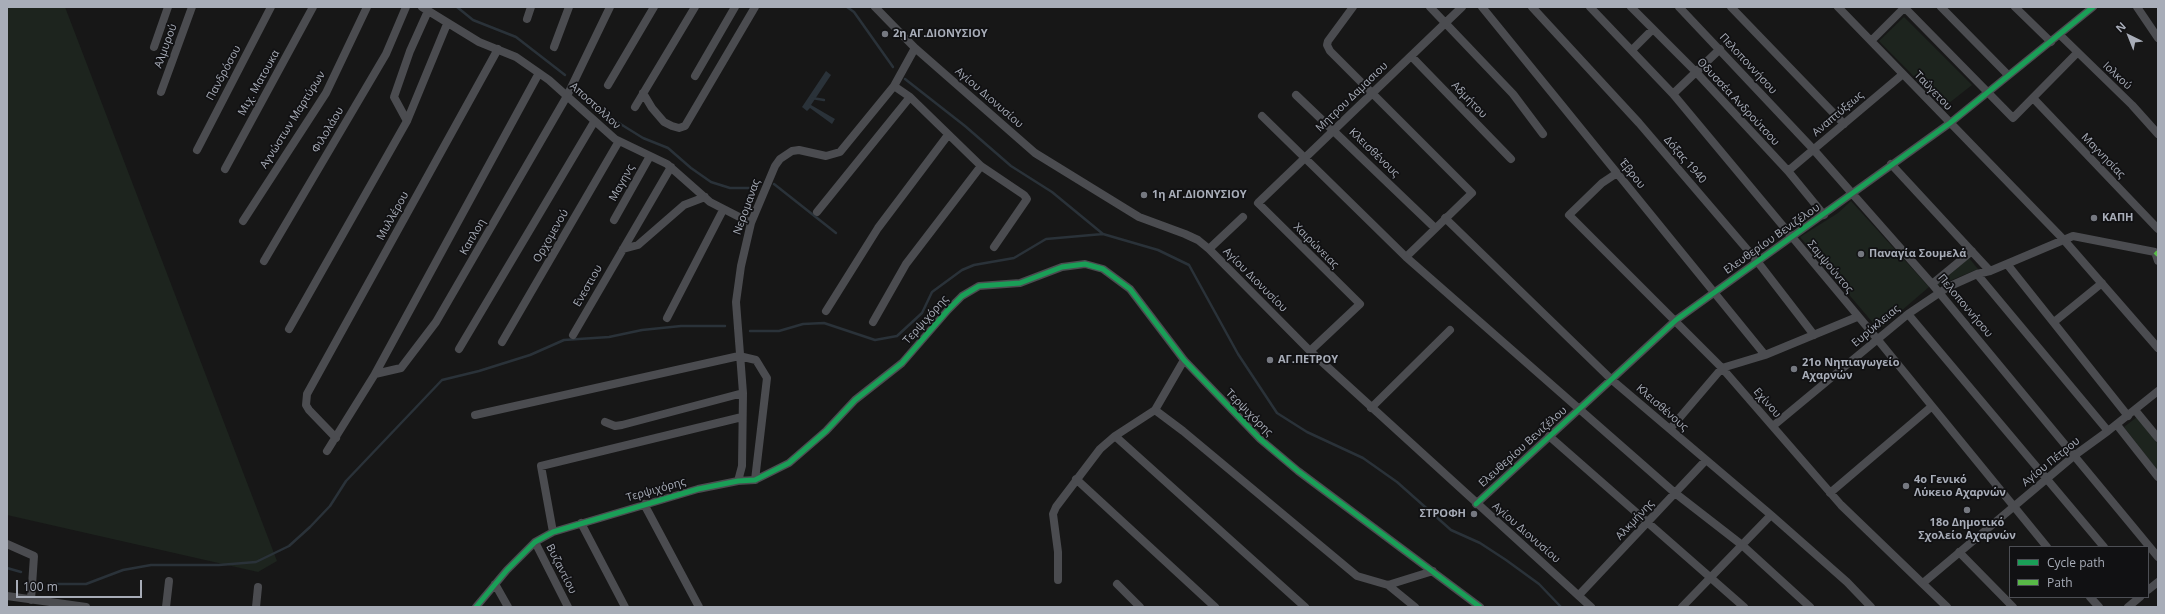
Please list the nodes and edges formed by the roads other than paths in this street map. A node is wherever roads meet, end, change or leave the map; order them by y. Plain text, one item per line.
1 (168, 7) edge
2 (192, 7) edge
3 (271, 7) edge
4 (313, 7) edge
5 (367, 7) edge
6 (406, 7) edge
7 (531, 7) edge
8 (569, 7) edge
9 (610, 7) edge
10 (654, 7) edge
11 (695, 7) edge
12 (735, 7) edge
13 (755, 7) edge
14 (875, 7) edge
15 (1353, 7) edge
16 (1430, 7) edge
17 (1462, 7) edge
18 (1482, 7) edge
19 (1532, 7) edge
20 (1590, 7) edge
21 (1631, 7) edge
22 (1679, 7) edge
23 (1731, 7) edge
24 (1838, 7) edge
25 (1904, 7) edge
26 (1941, 7) edge
27 (2015, 7) edge
28 (2137, 7) edge
29 (2088, 8) edge
30 (425, 9) edge
31 (527, 19) dead end
32 (1445, 23) junction
33 (447, 24) junction
34 (1653, 29) junction
35 (2060, 35) junction
36 (2158, 38) edge
37 (1871, 41) junction
38 (2051, 42) junction
39 (154, 47) dead end
40 (554, 47) dead end
41 (915, 48) junction
42 (498, 49) junction
43 (1720, 49) junction
44 (1632, 50) junction
45 (2077, 53) junction
46 (1411, 56) junction
47 (1696, 72) junction
48 (539, 73) junction
49 (1903, 74) junction
50 (2008, 75) junction
51 (695, 76) dead end
52 (608, 85) dead end
53 (894, 86) junction
54 (161, 92) dead end
55 (1987, 92) junction
56 (643, 93) junction
57 (1373, 93) junction
58 (1673, 94) junction
59 (1296, 95) dead end
60 (567, 96) junction
61 (910, 97) junction
62 (2033, 98) junction
63 (635, 107) dead end
64 (1262, 116) dead end
65 (407, 121) junction
66 (594, 122) junction
67 (1950, 123) junction
68 (1844, 124) junction
69 (1334, 130) junction
70 (1543, 134) dead end
71 (2158, 134) edge
72 (948, 135) junction
73 (619, 141) junction
74 (1813, 149) junction
75 (197, 150) dead end
76 (650, 156) junction
77 (1304, 158) junction
78 (1511, 159) dead end
79 (1891, 164) junction
80 (981, 166) junction
81 (671, 168) junction
82 (225, 169) dead end
83 (1788, 171) junction
84 (1617, 172) junction
85 (1853, 193) junction
86 (704, 197) junction
87 (1258, 203) joint
88 (724, 210) junction
89 (817, 212) dead end
90 (1824, 215) junction
91 (1243, 216) dead end
92 (1445, 218) junction
93 (614, 220) dead end
94 (243, 221) dead end
95 (751, 223) junction
96 (1435, 228) junction
97 (2158, 229) edge
98 (1791, 238) junction
99 (2064, 240) junction
100 (994, 247) dead end
101 (623, 249) junction
102 (1209, 249) junction
103 (1972, 251) junction
104 (1406, 257) junction
105 (264, 261) dead end
106 (1757, 261) junction
107 (2158, 261) edge
108 (2007, 264) junction
109 (1990, 271) junction
110 (1977, 274) junction
111 (2102, 283) junction
112 (1932, 284) junction
113 (1714, 292) junction
114 (1940, 292) junction
115 (826, 311) dead end
116 (1908, 314) junction
117 (1857, 317) junction
118 (667, 318) dead end
119 (1676, 320) junction
120 (873, 322) dead end
121 (2054, 322) junction
122 (289, 329) dead end
123 (1450, 330) dead end
124 (573, 335) dead end
125 (1814, 335) junction
126 (1878, 340) junction
127 (502, 342) dead end
128 (2158, 348) edge
129 (459, 349) dead end
130 (1310, 351) junction
131 (1765, 355) junction
132 (739, 356) junction
133 (1184, 360) junction
134 (1722, 368) junction
135 (375, 374) junction
136 (1612, 380) junction
137 (2158, 391) edge
138 (743, 393) junction
139 (1931, 407) junction
140 (1371, 408) junction
141 (1155, 410) junction
142 (1579, 410) junction
143 (2135, 410) junction
144 (475, 415) dead end
145 (2128, 416) junction
146 (742, 417) junction
147 (606, 422) dead end
148 (2117, 425) junction
149 (1773, 426) junction
150 (1670, 430) junction
151 (2108, 431) junction
152 (1115, 436) junction
153 (1549, 436) junction
154 (336, 438) junction
155 (2158, 438) edge
156 (327, 451) dead end
157 (2075, 455) junction
158 (1706, 460) junction
159 (2158, 477) edge
160 (1076, 479) junction
161 (2046, 479) junction
162 (755, 480) junction
163 (738, 481) junction
164 (1675, 493) junction
165 (1830, 493) junction
166 (644, 504) junction
167 (1476, 504) junction
168 (2013, 507) junction
169 (1771, 515) junction
170 (581, 522) junction
171 (1647, 523) junction
172 (553, 532) junction
173 (535, 542) junction
174 (7, 544) edge
175 (1742, 545) junction
176 (2046, 546) edge
177 (2103, 546) edge
178 (1959, 552) junction
179 (2158, 557) edge
180 (1433, 571) junction
181 (1711, 577) junction
182 (1058, 580) dead end
183 (169, 581) dead end
184 (2158, 582) edge
185 (1923, 583) junction
186 (495, 584) junction
187 (1117, 584) dead end
188 (1388, 586) junction
189 (258, 587) dead end
190 (2149, 589) edge
191 (1579, 595) junction
192 (7, 596) edge
193 (2091, 598) edge
194 (2139, 598) edge
195 (31, 600) junction
196 (86, 607) edge
197 (166, 607) edge
198 (256, 607) edge
199 (476, 607) edge
200 (508, 607) edge
201 (568, 607) edge
202 (625, 607) edge
203 (699, 607) edge
204 (1140, 607) edge
205 (1215, 607) edge
206 (1305, 607) edge
207 (1415, 607) edge
208 (1480, 607) edge
209 (1591, 607) edge
210 (1682, 607) edge
211 (1744, 607) edge
212 (1810, 607) edge
213 (1871, 607) edge
214 (1947, 607) edge
215 (2013, 607) edge
216 (2099, 607) edge
217 (2128, 607) edge

1 - 39 street
2 - 54 street, Αλμυρού
3 - 75 street, Πανδρόσου
4 - 82 street, Μιχ. Ματουκα
5 - 94 street, Αγνώστων Μαρτύρων
6 - 105 street, Φιλολάου
7 - 31 street
8 - 40 street
9 - 60 street, Καπλοη
10 - 52 street
11 - 56 street
12 - 51 street
13 - 56 street
14 - 41 street, Αγίου Διονυσίου
15 - 57 street
16 - 32 street
17 - 32 street, Μητρου Δαμασιου
18 - 84 street, Έβρου
19 - 106 street, Δόξας 1940
20 - 44 street, Σαμψούντος
21 - 34 street, Οδυσσέα Ανδρούτσου
22 - 43 street, Πελοποννήσου
23 - 68 street
24 - 37 street, Ταΰγετου
25 - 37 street
25 - 55 street
26 - 50 street
27 - 38 street
28 - 36 street
29 - 35 street, Ελευθερίου Βενιζέλου
30 - 33 street, Αποστολλον
30 - 65 street
32 - 46 street, Μητρου Δαμασιου
32 - 70 street
33 - 42 street, Αποστολλον
33 - 65 street
34 - 44 street
34 - 47 street, Οδυσσέα Ανδρούτσου
35 - 38 street, Ελευθερίου Βενιζέλου
35 - 45 street, Ιολκού
37 - 49 street, Ταΰγετου
38 - 50 street, Ελευθερίου Βενιζέλου
41 - 53 street, Νερομανας
41 - 102 street, Αγίου Διονυσίου
42 - 48 street, Αποστολλον
42 - 154 street, Μυλλέρου
43 - 47 street
43 - 74 street, Πελοποννήσου
44 - 58 street, Σαμψούντος
45 - 62 street
45 - 71 street, Ιολκού
46 - 57 street, Μητρου Δαμασιου
46 - 78 street, Αδμήτου
47 - 58 street
47 - 83 street, Οδυσσέα Ανδρούτσου
48 - 60 street, Αποστολλον
48 - 135 street
49 - 67 street, Ταΰγετου
49 - 68 street, Αναπτύξεως
50 - 55 street, Ελευθερίου Βενιζέλου
53 - 61 street
53 - 95 street, Νερομανας
55 - 62 street
55 - 67 street, Ελευθερίου Βενιζέλου
56 - 63 street
57 - 69 street, Μητρου Δαμασιου
57 - 92 street
58 - 98 street, Σαμψούντος
59 - 69 street, Κλεισθένους
60 - 66 street, Αποστολλον
60 - 135 street, Καπλοη
61 - 72 street
61 - 89 street
62 - 97 street, Μαγνησίας
64 - 77 street
65 - 122 street
66 - 73 street, Αποστολλον
66 - 129 street
67 - 79 street, Ελευθερίου Βενιζέλου
67 - 99 street, Ταΰγετου
68 - 74 street, Αναπτύξεως
69 - 77 street, Μητρου Δαμασιου
69 - 96 street, Κλεισθένους
72 - 80 street
72 - 115 street
73 - 76 street, Αποστολλον
73 - 127 street, Ορχομενού
74 - 83 street, Αναπτύξεως
74 - 85 street, Πελοποννήσου
76 - 81 street, Αποστολλον
76 - 93 street, Μαγηνς
77 - 87 street, Μητρου Δαμασιου
77 - 104 street
79 - 85 street, Ελευθερίου Βενιζέλου
79 - 103 street
80 - 100 street
80 - 120 street
81 - 86 street, Αποστολλον
81 - 101 street, Ενεστιου
83 - 90 street, Οδυσσέα Ανδρούτσου
84 - 113 street, Έβρου
84 - 119 street, Εχίνου
85 - 90 street, Ελευθερίου Βενιζέλου
85 - 112 street, Πελοποννήσου
86 - 88 street, Αποστολλον
86 - 101 street
87 - 130 street, Χαιρώνειας
88 - 95 street, Αποστολλον
88 - 118 street
90 - 98 street, Ελευθερίου Βενιζέλου
91 - 102 street
92 - 96 street
92 - 136 street, Κλεισθένους
95 - 132 street, Νερομανας
96 - 104 street
98 - 106 street, Ελευθερίου Βενιζέλου
98 - 117 street, Σαμψούντος
99 - 107 street
99 - 108 street
99 - 111 street, Ταΰγετου
101 - 124 street, Ενεστιου
102 - 130 street, Αγίου Διονυσίου
103 - 109 street
103 - 112 street
104 - 142 street
106 - 113 street, Ελευθερίου Βενιζέλου
106 - 125 street, Δόξας 1940
108 - 109 street
108 - 121 street
109 - 110 street
110 - 114 street
110 - 151 street
111 - 121 street
111 - 128 street, Ταΰγετου
112 - 114 street, Πελοποννήσου
113 - 119 street, Ελευθερίου Βενιζέλου
113 - 131 street, Έβρου
114 - 116 street, Ευρύκλειας
114 - 157 street, Πελοποννήσου
116 - 126 street, Ευρύκλειας
116 - 161 street
117 - 125 street
117 - 126 street, Σαμψούντος
119 - 134 street, Εχίνου
119 - 136 street, Ελευθερίου Βενιζέλου
121 - 145 street
123 - 140 street
125 - 131 street
126 - 139 street, Σαμψούντος
126 - 149 street, Ευρύκλειας
130 - 140 street, Αγίου Διονυσίου
131 - 134 street
132 - 138 street, Νερομανας
132 - 144 street
132 - 162 street
133 - 141 street
133 - 162 street, Τερψιχόρης
133 - 180 street, Τερψιχόρης
134 - 149 street, Εχίνου
134 - 150 street
135 - 154 street
136 - 142 street, Ελευθερίου Βενιζέλου
136 - 150 street, Κλεισθένους
137 - 143 street, Αγίου Πέτρου
138 - 146 street, Νερομανας
138 - 147 street
139 - 165 street
139 - 168 street, Σαμψούντος
140 - 167 street, Αγίου Διονυσίου
141 - 152 street
141 - 188 street
142 - 153 street, Ελευθερίου Βενιζέλου
142 - 164 street
143 - 145 street, Αγίου Πέτρου
143 - 155 street
145 - 148 street, Αγίου Πέτρου
146 - 163 street, Νερομανας
146 - 172 street
148 - 151 street, Αγίου Πέτρου
148 - 159 street
149 - 165 street, Εχίνου
150 - 158 street, Κλεισθένους
151 - 157 street, Αγίου Πέτρου
152 - 160 street
152 - 206 street
153 - 167 street, Ελευθερίου Βενιζέλου
153 - 171 street
154 - 156 street
157 - 161 street, Αγίου Πέτρου
157 - 179 street, Πελοποννήσου
158 - 164 street, Αλκμήνης
158 - 169 street, Κλεισθένους
160 - 182 street
160 - 205 street
161 - 168 street, Αγίου Πέτρου
161 - 177 street
162 - 163 street, Τερψιχόρης
163 - 166 street, Τερψιχόρης
164 - 171 street, Αλκμήνης
164 - 175 street
165 - 185 street, Εχίνου
166 - 170 street, Τερψιχόρης
166 - 203 street
167 - 191 street, Αγίου Διονυσίου
168 - 176 street, Σαμψούντος
168 - 178 street, Αγίου Πέτρου
169 - 175 street
169 - 213 street, Κλεισθένους
170 - 172 street, Τερψιχόρης
170 - 202 street
171 - 181 street
171 - 191 street, Αλκμήνης
172 - 173 street, Τερψιχόρης
173 - 186 street, Τερψιχόρης
173 - 201 street, Βυζαντίου
174 - 195 street
175 - 181 street
175 - 212 street
178 - 185 street, Αγίου Πέτρου
178 - 215 street
180 - 188 street
180 - 208 street, Τερψιχόρης
181 - 210 street
181 - 211 street
183 - 197 street
184 - 190 street
185 - 214 street, Εχίνου
186 - 199 street, Τερψιχόρης
186 - 200 street
187 - 204 street
188 - 207 street
189 - 198 street
191 - 209 street, Αγίου Διονυσίου
192 - 195 street
193 - 216 street
194 - 217 street
195 - 196 street

